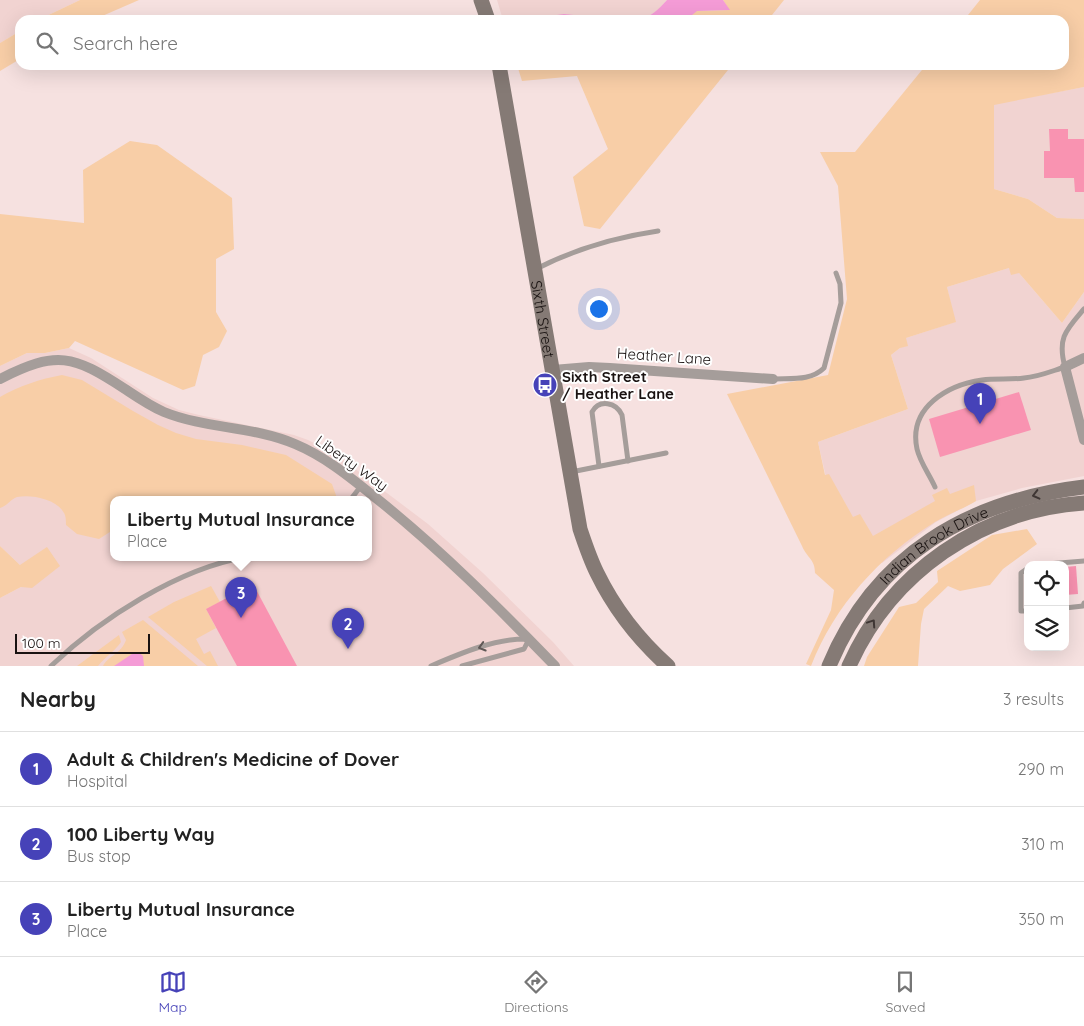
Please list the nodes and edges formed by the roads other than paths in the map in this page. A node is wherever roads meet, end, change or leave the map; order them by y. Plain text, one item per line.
1 (481, 0) edge
2 (486, 15) edge
3 (500, 70) edge
4 (658, 231) dead end
5 (536, 270) junction
6 (836, 273) dead end
7 (1084, 309) edge
8 (1084, 358) edge
9 (1064, 367) junction
10 (553, 370) junction
11 (0, 379) edge
12 (773, 379) joint
13 (1084, 440) edge
14 (666, 453) dead end
15 (628, 460) junction
16 (600, 466) junction
17 (570, 472) junction
18 (361, 486) junction
19 (935, 487) dead end
20 (1084, 488) edge
21 (353, 496) edge
22 (1084, 503) edge
23 (232, 561) edge
24 (1084, 561) edge
25 (1069, 562) edge
26 (1024, 571) edge
27 (1084, 603) edge
28 (1069, 608) edge
29 (1024, 611) edge
30 (529, 639) junction
31 (51, 666) edge
32 (431, 666) edge
33 (462, 666) edge
34 (555, 666) edge
35 (668, 666) edge
36 (829, 666) edge
37 (849, 666) edge

1 - 2 main road
3 - 5 main road, Sixth Street
4 - 5 lane
5 - 10 main road, Sixth Street
6 - 12 lane
7 - 9 lane
8 - 9 street
9 - 13 street
9 - 19 lane
10 - 12 street, Heather Lane
10 - 17 main road, Sixth Street
11 - 18 street, Liberty Way
14 - 15 lane
15 - 16 lane
15 - 16 lane
16 - 17 lane
17 - 35 main road, Sixth Street
18 - 21 lane
18 - 30 street, Liberty Way
20 -> 36 main road, Indian Brook Drive
37 -> 22 main road, Indian Brook Drive
23 - 31 lane
24 - 25 lane
26 - 29 lane
27 - 28 lane
30 -> 32 lane
30 - 33 lane
30 - 34 street, Liberty Way

